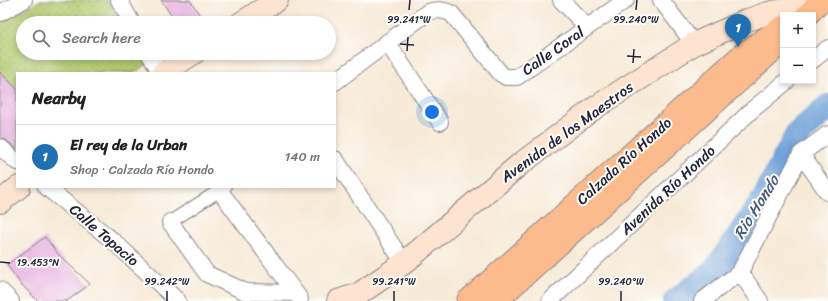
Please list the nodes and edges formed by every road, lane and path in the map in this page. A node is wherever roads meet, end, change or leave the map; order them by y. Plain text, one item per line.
1 (24, 0) edge
2 (119, 0) edge
3 (277, 0) edge
4 (561, 0) edge
5 (626, 0) edge
6 (661, 0) edge
7 (812, 8) edge
8 (0, 13) edge
9 (128, 16) edge
10 (252, 16) edge
11 (587, 27) junction
12 (780, 29) edge
13 (387, 42) junction
14 (694, 44) junction
15 (780, 44) edge
16 (828, 48) edge
17 (816, 58) edge
18 (154, 60) edge
19 (183, 60) edge
20 (161, 72) edge
21 (164, 72) edge
22 (336, 81) edge
23 (783, 84) edge
24 (440, 122) dead end
25 (828, 134) edge
26 (0, 147) edge
27 (801, 154) junction
28 (16, 161) edge
29 (336, 161) edge
30 (19, 188) edge
31 (47, 188) edge
32 (223, 189) edge
33 (828, 193) edge
34 (0, 202) edge
35 (170, 222) joint
36 (404, 263) junction
37 (740, 272) junction
38 (0, 290) edge
39 (298, 297) edge
40 (11, 301) edge
41 (178, 301) edge
42 (338, 301) edge
43 (468, 301) edge
44 (496, 301) edge
45 (550, 301) edge
46 (702, 301) edge
47 (760, 301) edge

1 - 8 street
2 - 9 street
3 - 10 main road
4 - 11 street
5 - 11 street, Calle Coral
6 - 14 street
7 - 14 main road, Avenida de los Maestros
11 - 13 street, Calle Coral
12 - 43 main road, Calzada Río Hondo
13 - 22 street, Calle Coral
13 - 24 street
14 - 36 main road, Avenida de los Maestros
15 - 44 main road, Calzada Río Hondo
16 - 17 street
18 - 20 street
19 - 21 main road
23 - 45 street, Avenida Río Hondo
25 - 27 street
26 - 28 street
27 - 33 street
27 - 37 street
29 - 36 street
30 - 34 main road
31 - 41 street, Calle Topacio
32 - 35 street
32 - 39 street
35 - 39 street
36 - 42 main road, Avenida de los Maestros
37 - 46 street
37 - 47 street
38 - 40 street

